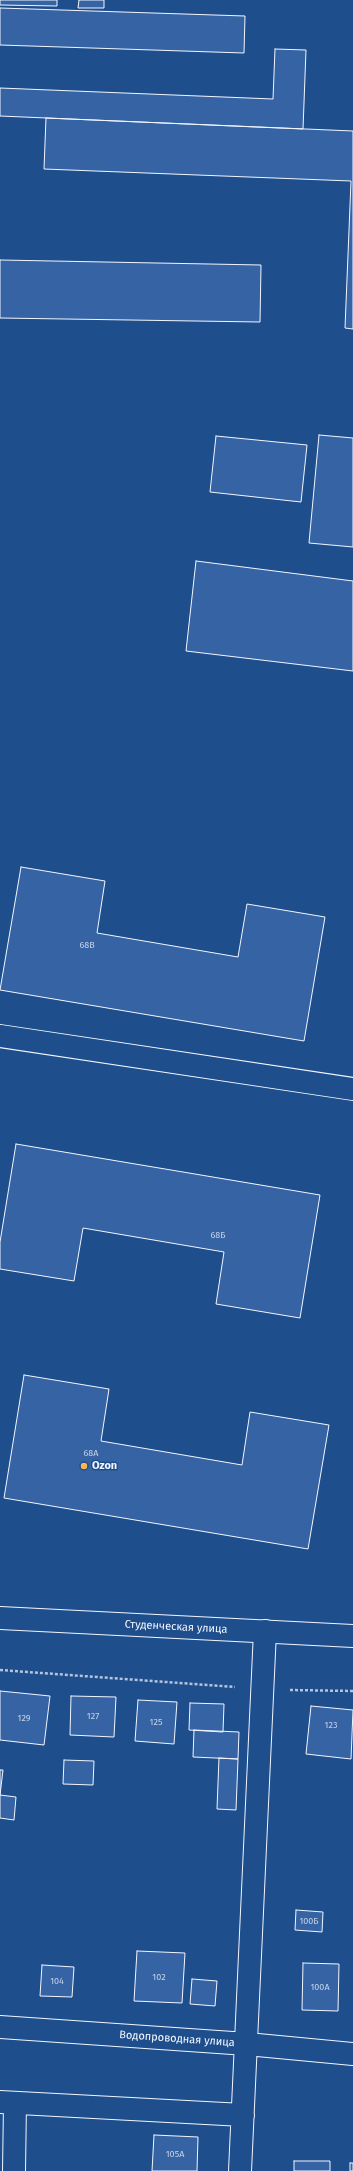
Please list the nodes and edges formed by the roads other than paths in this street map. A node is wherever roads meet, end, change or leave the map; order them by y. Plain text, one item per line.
1 (0, 1036) edge
2 (353, 1089) edge
3 (0, 1618) edge
4 (264, 1631) junction
5 (353, 1636) edge
6 (0, 2027) edge
7 (247, 2044) junction
8 (353, 2054) edge
9 (7, 2102) edge
10 (244, 2115) junction
11 (14, 2171) edge
12 (240, 2171) edge

1 - 2 street
3 - 4 street, Студенческая улица
4 - 5 street, Студенческая улица
4 - 7 street
6 - 7 street, Водопроводная улица
7 - 8 street, Водопроводная улица
7 - 10 street
9 - 10 street
9 - 11 street
10 - 12 street

